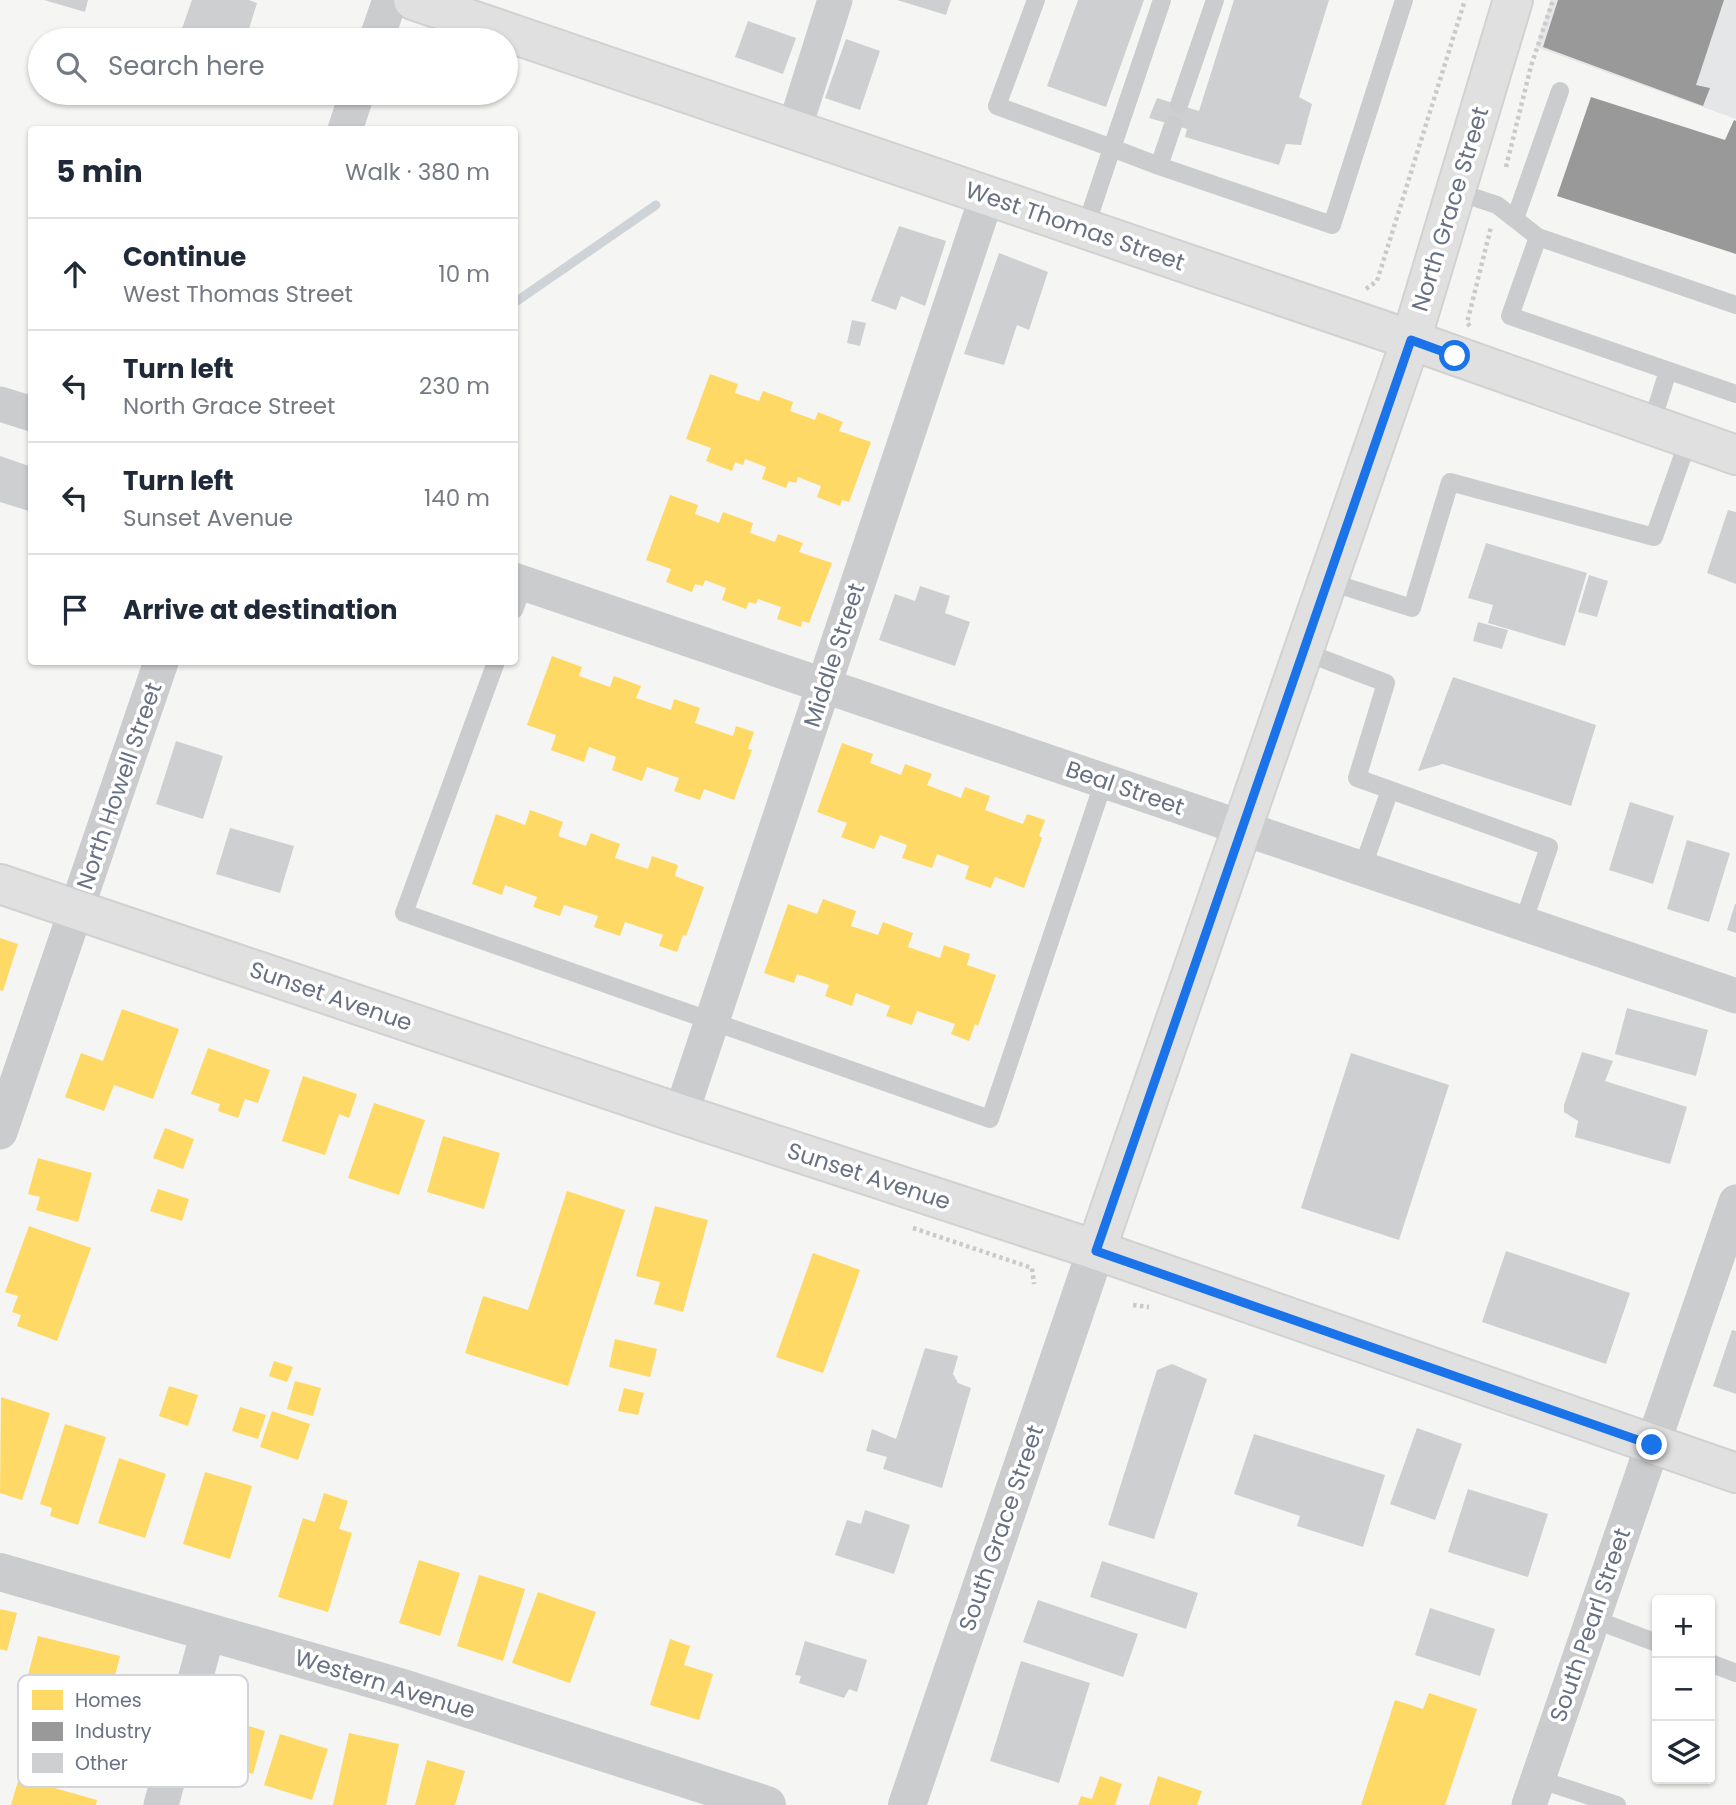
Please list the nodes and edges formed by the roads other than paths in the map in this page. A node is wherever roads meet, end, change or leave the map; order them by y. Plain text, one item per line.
1 (390, 0) edge
2 (413, 0) edge
3 (835, 0) edge
4 (1036, 0) edge
5 (1162, 0) edge
6 (1215, 0) edge
7 (1404, 0) edge
8 (1513, 0) edge
9 (380, 28) edge
10 (495, 28) edge
11 (518, 36) edge
12 (1560, 91) dead end
13 (354, 105) edge
14 (1180, 105) dead end
15 (1172, 125) dead end
16 (346, 126) edge
17 (794, 130) junction
18 (1112, 148) junction
19 (1159, 166) junction
20 (1455, 191) junction
21 (987, 196) junction
22 (1515, 219) junction
23 (1085, 229) junction
24 (1538, 237) junction
25 (1736, 305) edge
26 (1411, 340) junction
27 (1668, 370) junction
28 (1736, 394) edge
29 (0, 404) edge
30 (28, 413) edge
31 (1651, 425) junction
32 (1689, 438) junction
33 (1736, 455) edge
34 (1327, 581) junction
35 (518, 591) edge
36 (1303, 651) junction
37 (160, 665) edge
38 (495, 665) edge
39 (824, 685) junction
40 (1104, 781) junction
41 (1390, 790) junction
42 (1241, 828) junction
43 (1362, 869) junction
44 (0, 884) edge
45 (76, 910) junction
46 (1523, 923) junction
47 (1736, 996) edge
48 (712, 1021) junction
49 (681, 1114) junction
50 (0, 1132) edge
51 (1736, 1202) edge
52 (1096, 1251) junction
53 (1652, 1445) junction
54 (1736, 1473) edge
55 (0, 1572) edge
56 (1592, 1619) junction
57 (208, 1632) junction
58 (1652, 1641) edge
59 (1715, 1665) edge
60 (1736, 1673) edge
61 (196, 1675) edge
62 (166, 1787) edge
63 (1533, 1792) edge
64 (161, 1805) edge
65 (767, 1805) edge
66 (907, 1805) edge
67 (1617, 1805) edge

1 - 9 street
2 - 10 main road, West Thomas Street
3 - 17 street
4 - 18 lane
5 - 18 lane
6 - 14 lane
7 - 19 lane
8 - 20 main road, North Grace Street
11 - 17 main road, West Thomas Street
12 - 22 lane
13 - 16 street
15 - 19 lane
17 - 21 main road, West Thomas Street
18 - 19 lane
18 - 23 lane
20 - 22 lane
20 - 26 main road, North Grace Street
21 - 23 main road, West Thomas Street
21 - 39 street, Middle Street
22 - 24 lane
23 - 26 main road, West Thomas Street
24 - 25 lane
24 - 27 lane
26 - 31 main road, West Thomas Street
26 - 34 main road, North Grace Street
27 - 28 lane
27 - 31 lane
29 - 30 street
31 - 32 main road, West Thomas Street
32 - 33 main road, West Thomas Street
32 - 34 lane
34 - 36 main road, North Grace Street
35 - 39 street, Beal Street
36 - 41 lane
36 - 42 main road, North Grace Street
37 - 45 street, North Howell Street
38 - 48 lane
39 - 40 street, Beal Street
39 - 48 street, Middle Street
40 - 42 street, Beal Street
40 - 48 lane
41 - 43 lane
41 - 46 lane
42 - 43 street, Beal Street
42 - 52 main road, North Grace Street
43 - 46 street, Beal Street
44 - 45 main road, Sunset Avenue
45 - 49 main road, Sunset Avenue
45 - 50 street, North Howell Street
46 - 47 street, Beal Street
48 - 49 street, Middle Street
49 - 52 main road, Sunset Avenue
51 - 53 street, South Pearl Street
52 - 53 main road, Sunset Avenue
52 - 66 street, South Grace Street
53 - 54 main road, Sunset Avenue
53 - 56 street, South Pearl Street
55 - 57 street, Western Avenue
56 - 58 lane
56 - 63 street, South Pearl Street
57 - 61 street
57 - 65 street, Western Avenue
59 - 60 lane
62 - 64 street
63 - 67 lane

